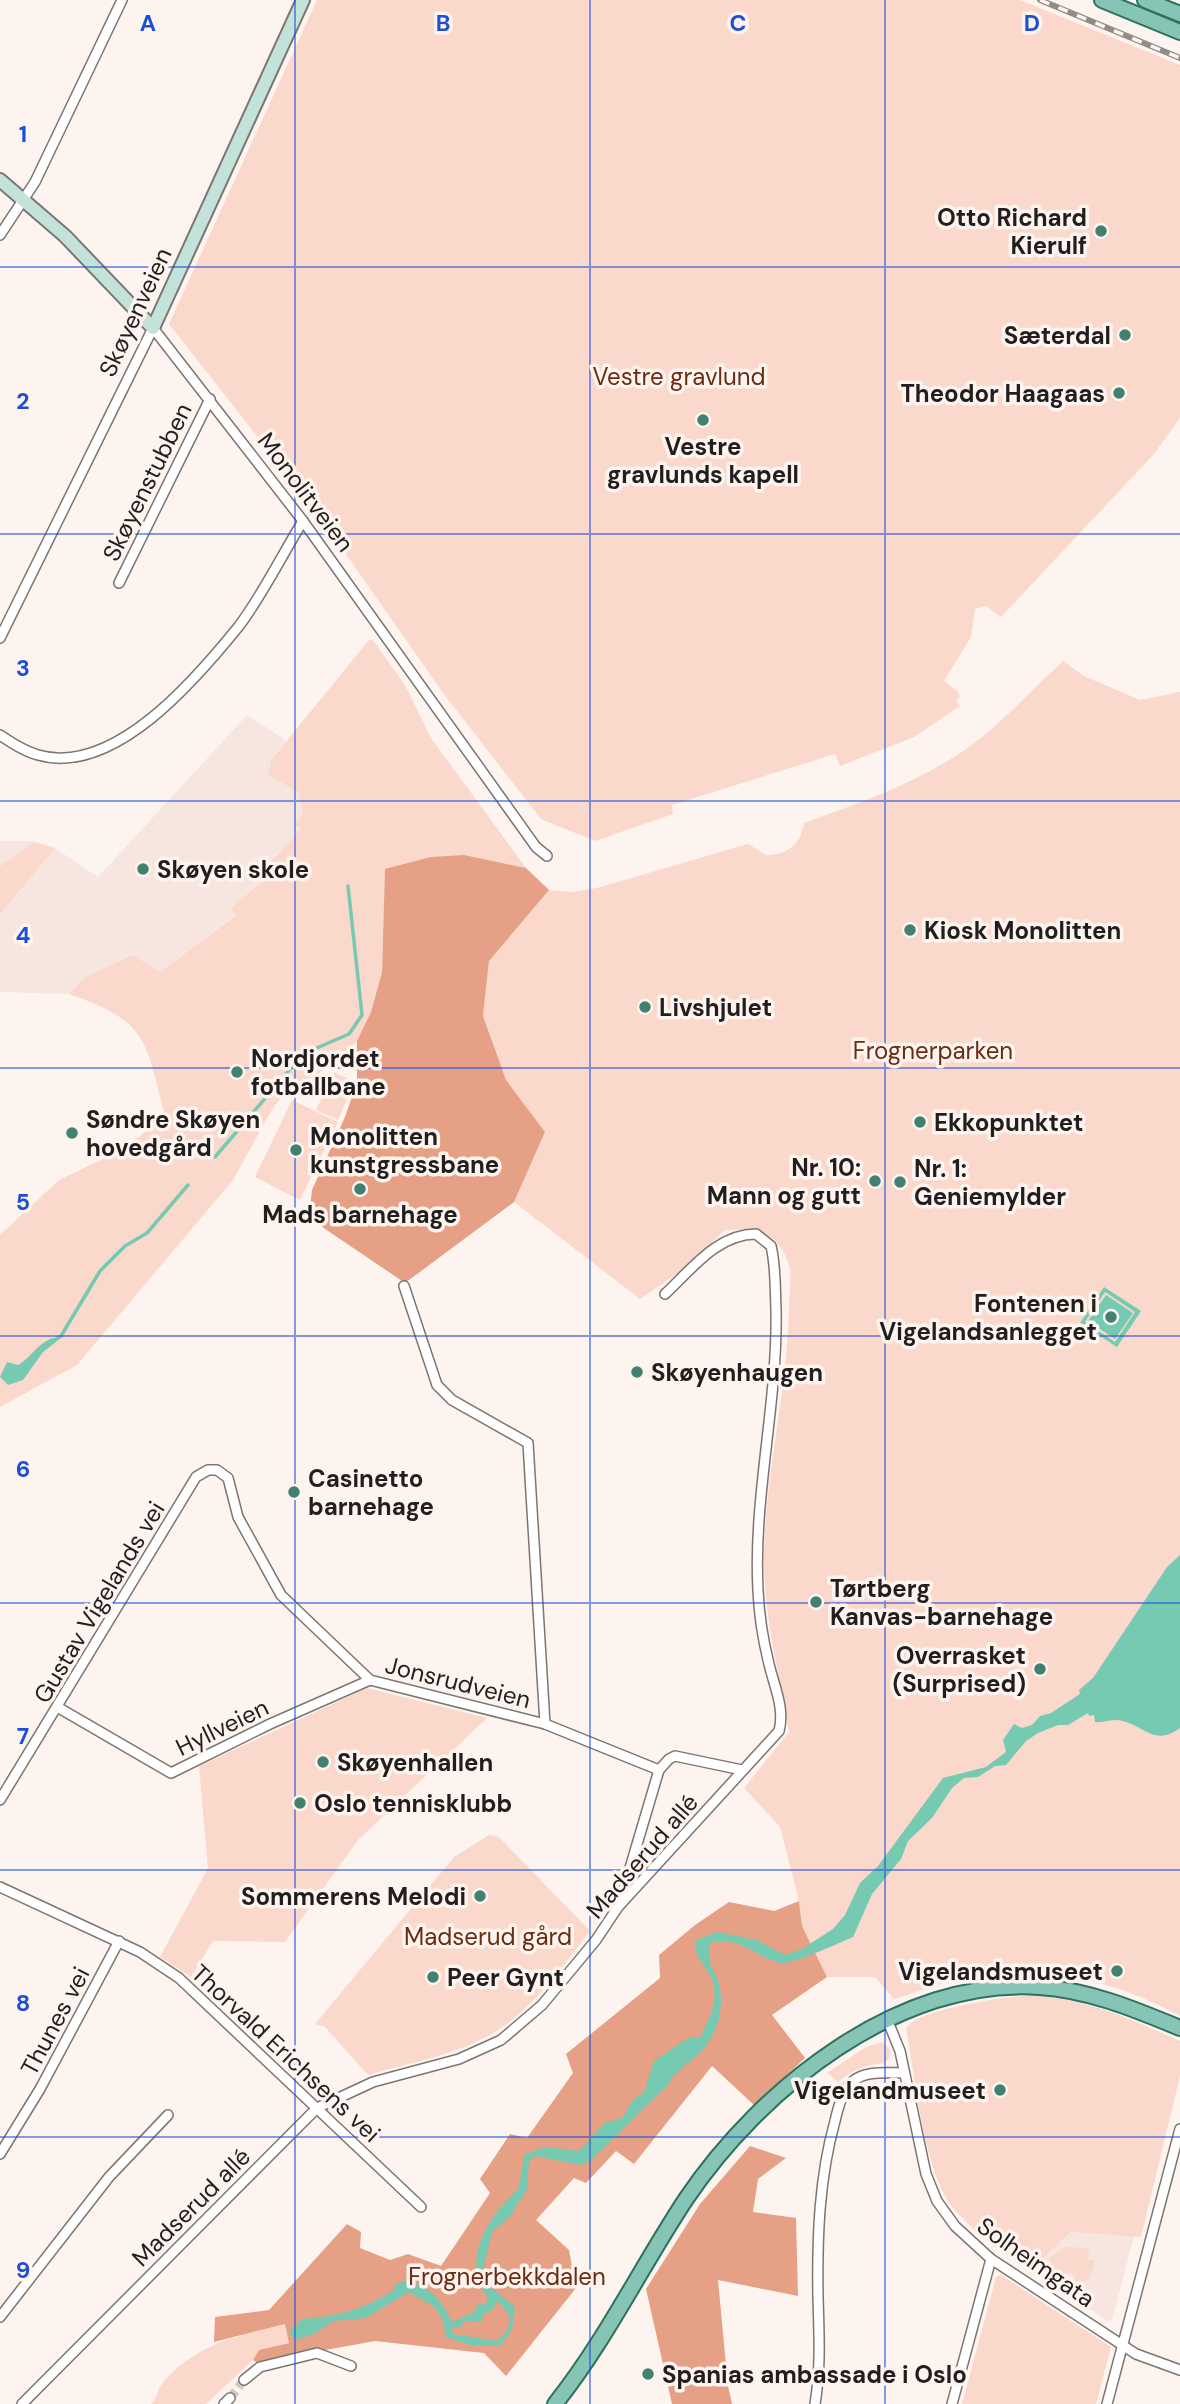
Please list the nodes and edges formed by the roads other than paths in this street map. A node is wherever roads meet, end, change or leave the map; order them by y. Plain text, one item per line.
1 (122, 0) edge
2 (303, 0) edge
3 (1102, 0) edge
4 (1145, 0) edge
5 (1180, 14) edge
6 (1180, 32) edge
7 (0, 180) edge
8 (25, 199) junction
9 (0, 235) edge
10 (153, 328) junction
11 (210, 399) junction
12 (303, 521) junction
13 (119, 583) dead end
14 (0, 638) edge
15 (0, 735) edge
16 (547, 856) dead end
17 (404, 1286) dead end
18 (665, 1294) dead end
19 (217, 1470) joint
20 (370, 1680) junction
21 (59, 1708) junction
22 (545, 1724) junction
23 (659, 1770) junction
24 (742, 1770) junction
25 (0, 1800) edge
26 (0, 1886) edge
27 (618, 1907) junction
28 (120, 1941) junction
29 (887, 2019) junction
30 (1180, 2028) edge
31 (904, 2073) junction
32 (317, 2108) junction
33 (168, 2115) dead end
34 (1180, 2129) edge
35 (0, 2154) edge
36 (421, 2207) dead end
37 (991, 2259) junction
38 (0, 2318) edge
39 (1122, 2344) junction
40 (351, 2365) dead end
41 (1180, 2370) edge
42 (244, 2380) tunnel mouth
43 (22, 2404) edge
44 (555, 2404) edge
45 (815, 2404) edge
46 (952, 2404) edge
47 (1107, 2404) edge

1 - 8 street
2 - 10 street, Skøyenveien
3 - 6 main road
4 - 5 main road
7 - 8 street, Monolitveien
8 - 9 street
8 - 10 street, Monolitveien
10 - 11 street, Monolitveien
10 - 14 street, Skøyenveien
11 - 12 street, Monolitveien
11 - 13 street, Skøyenstubben
12 - 15 street
12 - 16 street, Monolitveien
17 - 22 street
18 - 24 street, Madserud allé
19 - 20 street, Jonsrudveien
19 - 21 street, Gustav Vigelands vei
20 - 21 street, Hyllveien
20 - 22 street, Jonsrudveien
21 - 25 street, Gustav Vigelands vei
22 - 23 street, Jonsrudveien
23 - 24 street
23 - 27 street
24 - 27 street, Madserud allé
26 - 28 street, Thorvald Erichsens vei
27 - 32 street, Madserud allé
28 - 32 street, Thorvald Erichsens vei
28 - 35 street, Thunes vei
29 - 30 main road
29 - 31 street, Solheimgata
29 - 44 main road
31 - 37 street, Solheimgata
31 - 45 street
32 - 36 street, Thorvald Erichsens vei
32 - 43 street, Madserud allé
33 - 38 street
34 - 39 street
37 - 39 street, Solheimgata
37 - 46 street
39 - 41 street, Solheimgata
39 - 47 street
40 - 42 street

